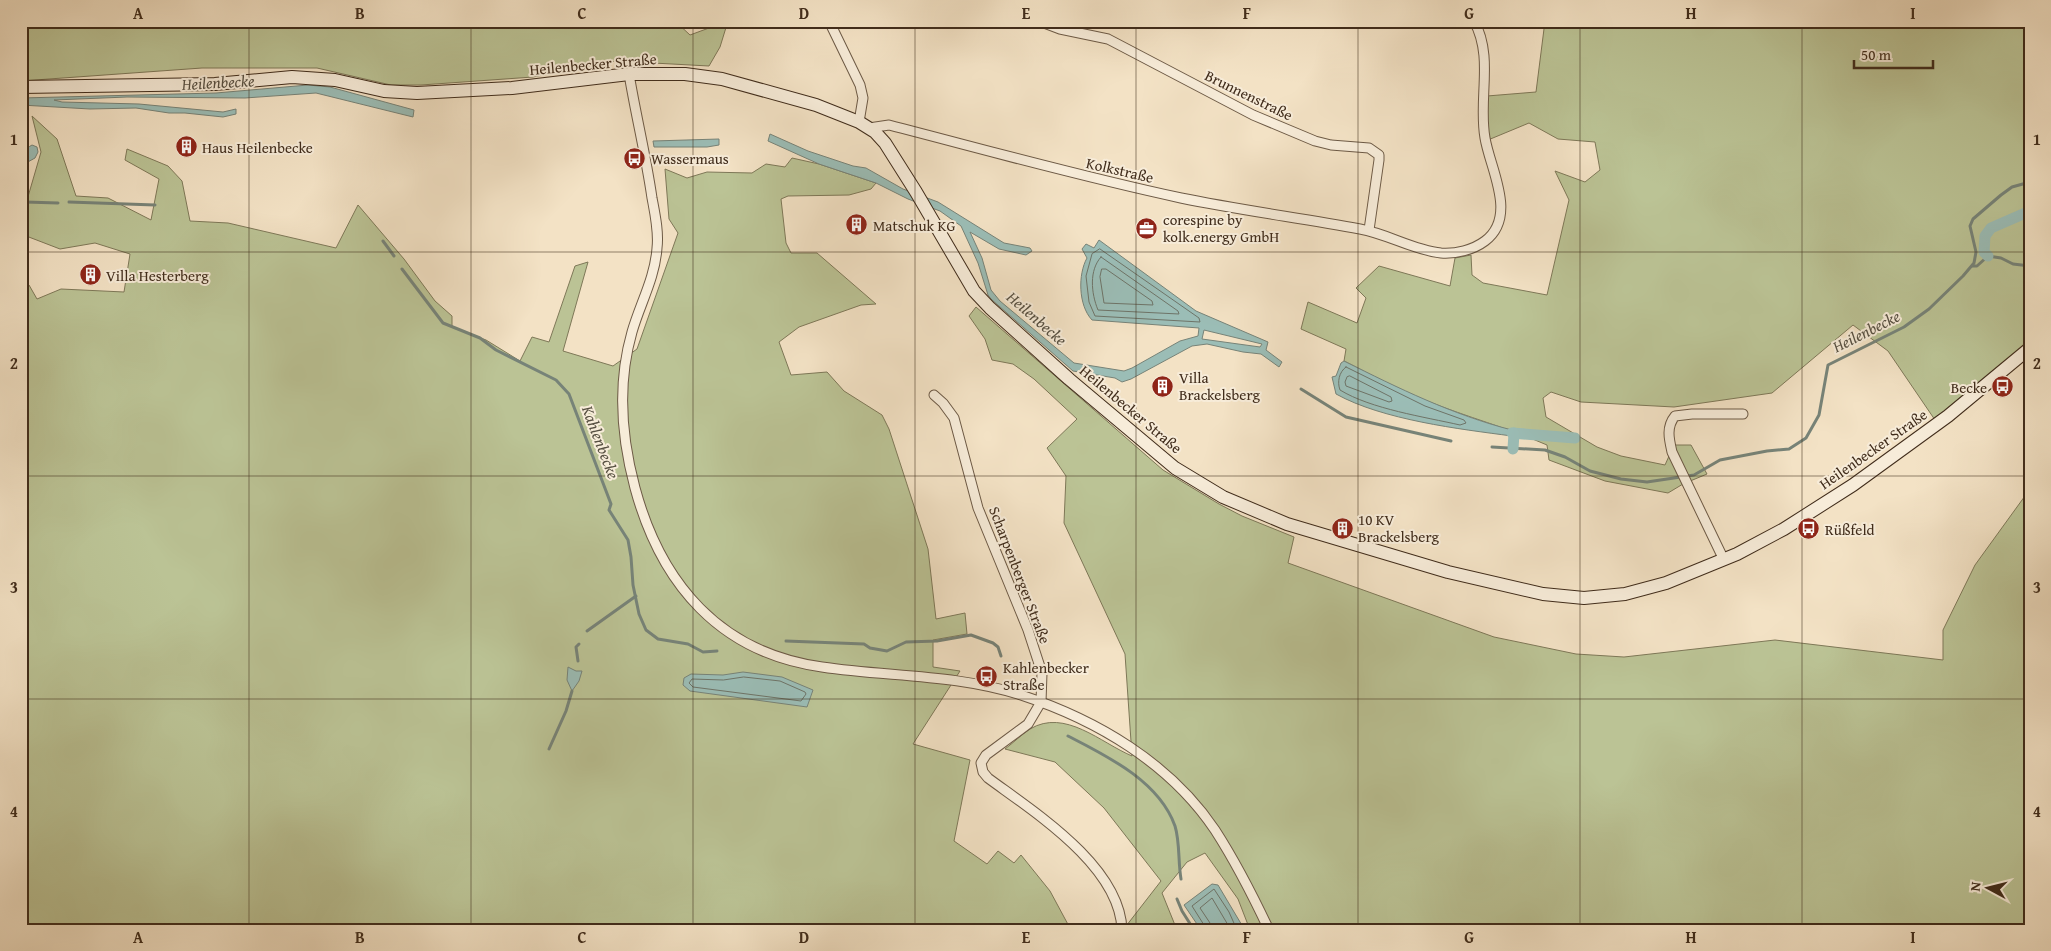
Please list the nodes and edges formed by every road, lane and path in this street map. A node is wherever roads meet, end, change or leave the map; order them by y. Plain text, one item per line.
1 (829, 21) edge
2 (1039, 21) edge
3 (1474, 21) edge
4 (629, 74) junction
5 (21, 87) edge
6 (864, 125) junction
7 (1369, 230) junction
8 (2030, 348) edge
9 (934, 395) dead end
10 (1744, 414) dead end
11 (1724, 560) junction
12 (1041, 702) junction
13 (1122, 930) edge
14 (1269, 930) edge

1 - 6 street
2 - 7 street, Brunnenstraße
3 - 7 street, Kolkstraße
4 - 5 main road, Heilenbecker Straße
4 - 6 main road, Heilenbecker Straße
4 - 12 street
6 - 7 street, Kolkstraße
6 - 11 main road, Heilenbecker Straße
8 - 11 main road, Heilenbecker Straße
9 - 12 street, Scharpenberger Straße
10 - 11 street
12 - 13 street, Scharpenberger Straße
12 - 14 street

